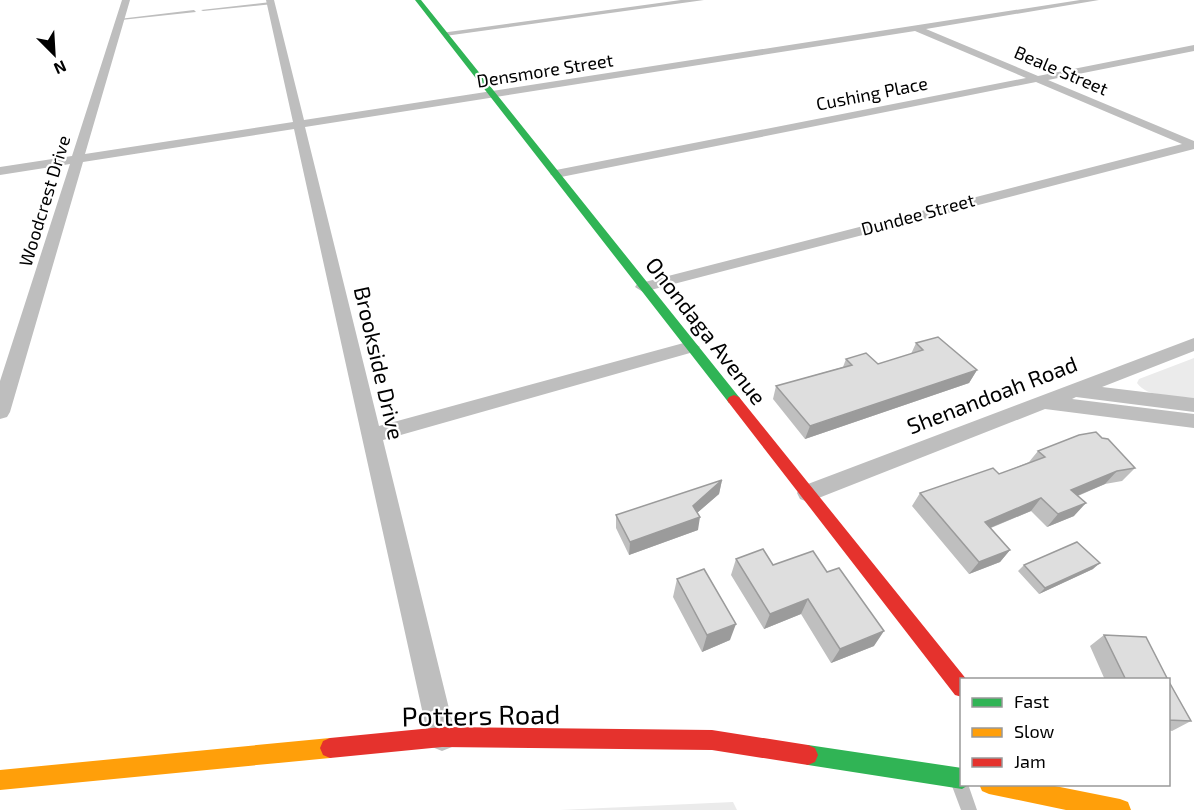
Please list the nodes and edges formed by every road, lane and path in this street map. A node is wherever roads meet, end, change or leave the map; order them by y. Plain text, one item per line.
1 (126, 0) edge
2 (418, 0) edge
3 (700, 0) edge
4 (1095, 0) edge
5 (271, 1) edge
6 (203, 10) dead end
7 (194, 11) dead end
8 (121, 19) junction
9 (916, 28) junction
10 (446, 33) junction
11 (1194, 48) edge
12 (1038, 80) junction
13 (495, 95) junction
14 (299, 126) junction
15 (1194, 144) edge
16 (76, 160) junction
17 (0, 171) edge
18 (556, 174) junction
19 (643, 287) junction
20 (1194, 344) edge
21 (691, 346) junction
22 (1071, 390) junction
23 (1041, 401) junction
24 (1194, 405) edge
25 (0, 412) edge
26 (1194, 421) edge
27 (371, 436) junction
28 (808, 493) junction
29 (960, 685) edge
30 (442, 737) junction
31 (959, 778) edge
32 (0, 780) edge
33 (962, 786) edge
34 (1025, 788) edge
35 (989, 793) edge
36 (969, 810) edge
37 (1120, 810) edge

1 - 8 street, Woodcrest Drive
2 - 10 street, Onondaga Avenue
3 - 10 street
4 - 9 street, Densmore Street
5 - 6 lane
5 - 14 street, Brookside Drive
7 - 8 lane
8 - 16 street, Woodcrest Drive
9 - 12 street, Beale Street
9 - 13 street, Densmore Street
10 - 13 street, Onondaga Avenue
11 - 12 street, Cushing Place
12 - 15 street, Beale Street
12 - 18 street, Cushing Place
13 - 14 street, Densmore Street
13 - 18 street, Onondaga Avenue
14 - 16 street, Densmore Street
14 - 27 street, Brookside Drive
15 - 19 street, Dundee Street
16 - 17 street, Densmore Street
16 - 25 street, Woodcrest Drive
18 - 19 street, Onondaga Avenue
19 - 21 street, Onondaga Avenue
20 - 22 street, Shenandoah Road
21 - 27 street
21 - 28 street, Onondaga Avenue
22 - 23 street, Shenandoah Road
22 - 24 street
23 - 26 street
23 - 28 street, Shenandoah Road
27 - 30 street, Brookside Drive
28 - 29 street, Onondaga Avenue
30 - 31 street, Potters Road
30 - 32 street, Potters Road
33 - 36 lane
34 - 35 street
34 - 37 street

